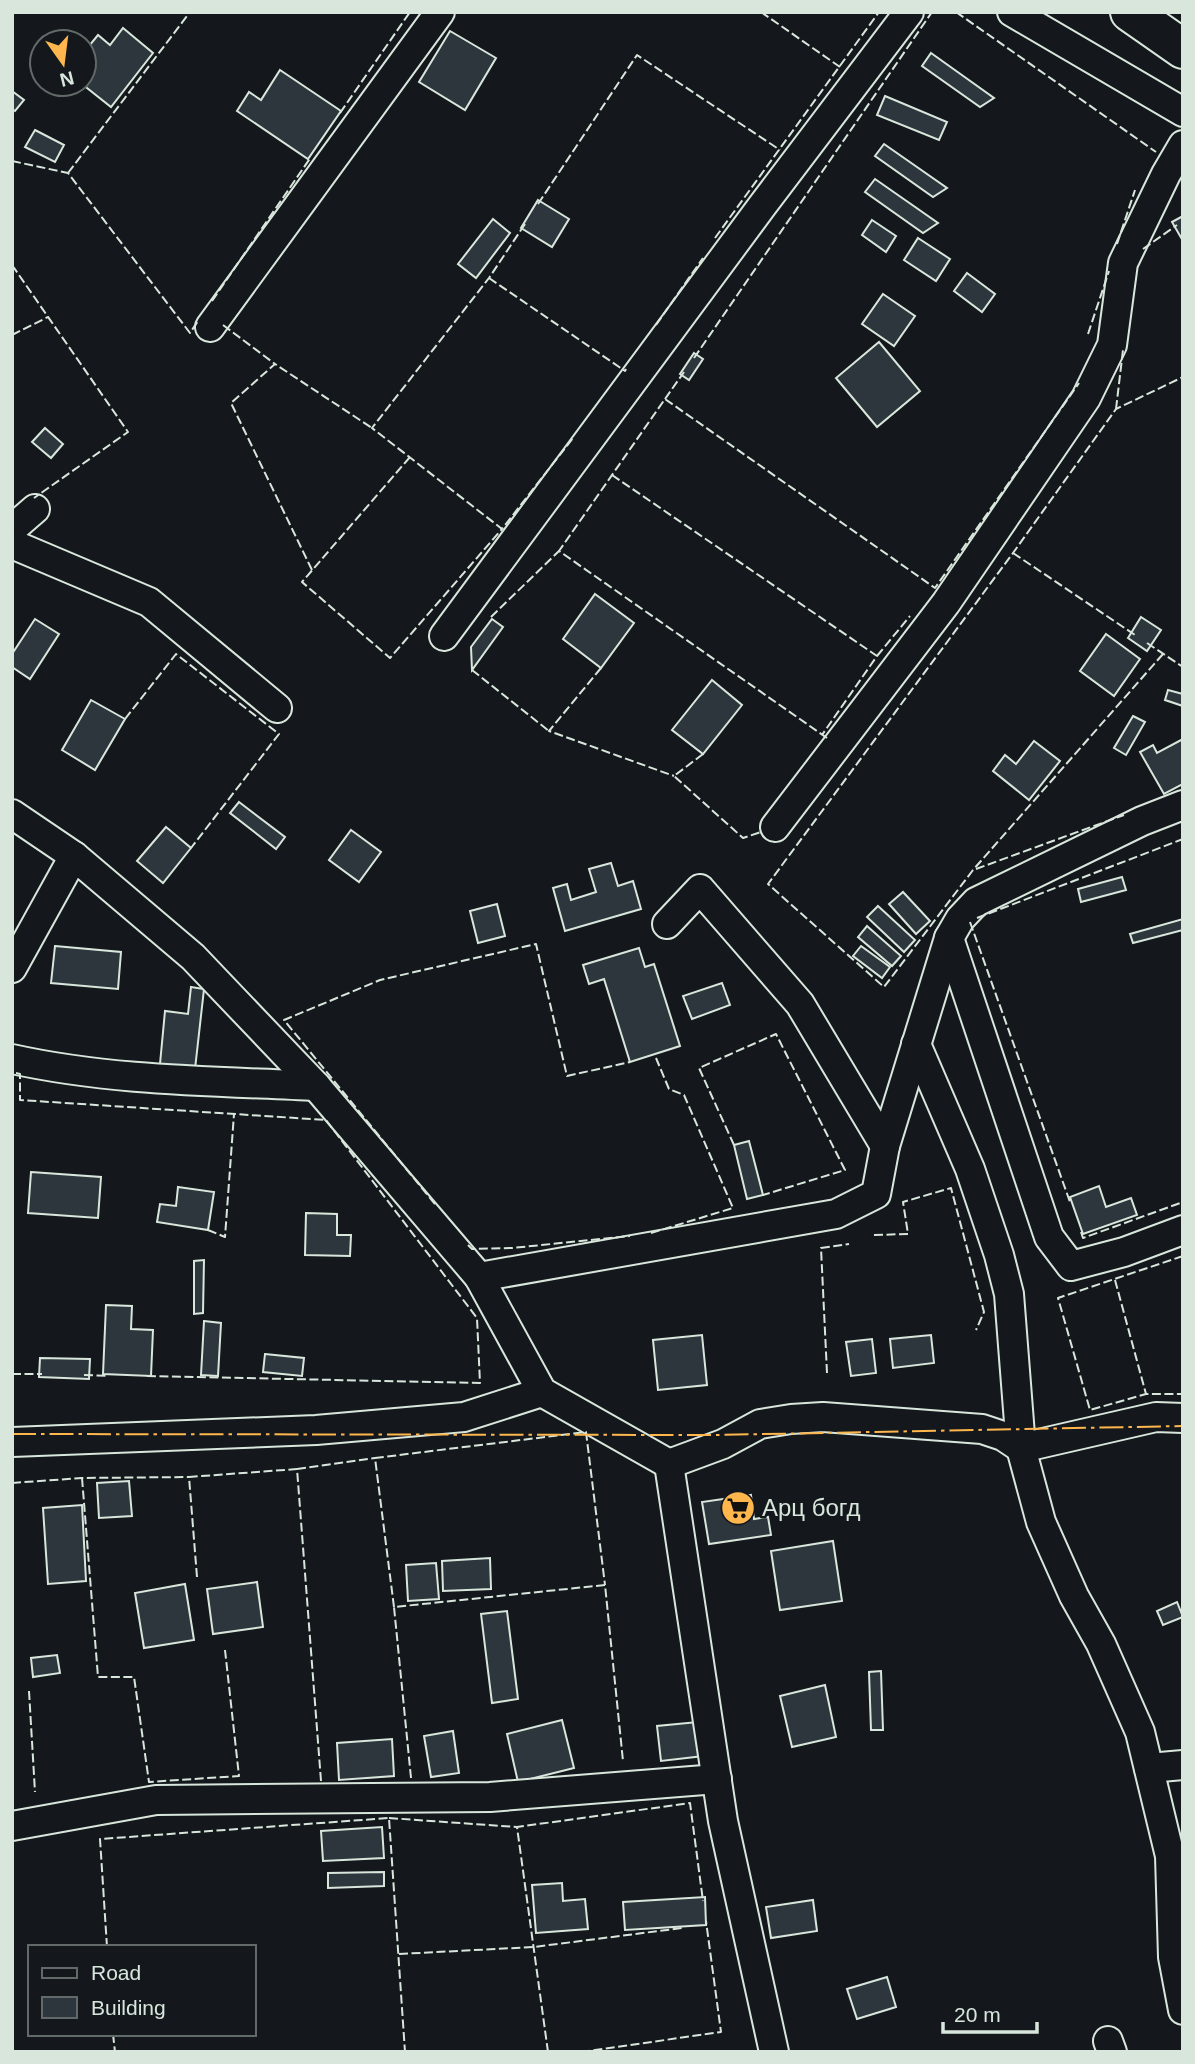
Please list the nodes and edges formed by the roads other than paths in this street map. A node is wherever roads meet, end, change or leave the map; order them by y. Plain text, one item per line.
1 (440, 12) edge
2 (909, 12) edge
3 (1012, 12) edge
4 (1130, 12) edge
5 (1183, 49) edge
6 (1183, 112) edge
7 (1183, 145) edge
8 (210, 327) dead end
9 (35, 509) dead end
10 (12, 529) edge
11 (12, 544) edge
12 (444, 636) dead end
13 (277, 708) dead end
14 (1183, 805) edge
15 (12, 814) edge
16 (775, 827) dead end
17 (74, 856) junction
18 (667, 924) dead end
19 (949, 938) junction
20 (12, 968) edge
21 (916, 1044) junction
22 (12, 1059) edge
23 (316, 1086) junction
24 (885, 1146) junction
25 (1183, 1230) edge
26 (479, 1277) junction
27 (542, 1392) junction
28 (1183, 1418) edge
29 (12, 1442) edge
30 (1021, 1448) junction
31 (669, 1464) junction
32 (1183, 1765) edge
33 (1149, 1768) junction
34 (717, 1779) junction
35 (12, 1826) edge
36 (1183, 2010) edge
37 (774, 2052) edge

1 - 8 street
2 - 12 street
3 - 6 street
4 - 5 main road
7 - 16 street
9 - 10 street
11 - 13 street
14 - 19 street
15 - 17 street
17 - 20 street
17 - 23 street
18 - 24 street
19 - 21 street
19 - 25 street
21 - 24 street
21 - 30 street
22 - 23 street
23 - 26 street
24 - 26 street
26 - 27 street
27 - 29 street
27 - 31 street
28 - 30 street
30 - 31 street
30 - 33 street
31 - 34 street
32 - 33 street
33 - 36 street
34 - 35 street
34 - 37 street

